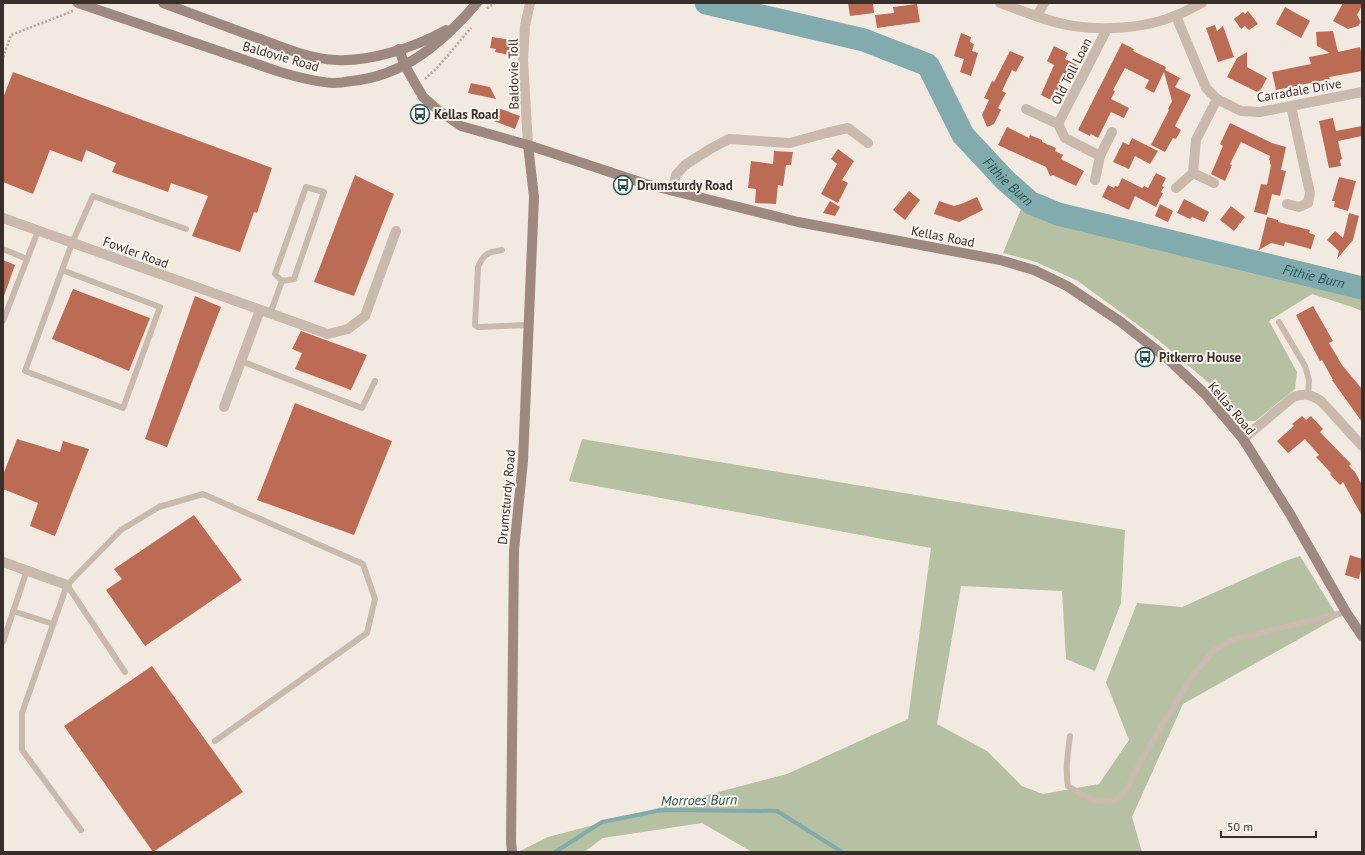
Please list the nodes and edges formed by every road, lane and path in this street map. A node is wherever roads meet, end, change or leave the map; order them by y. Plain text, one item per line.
1 (163, 3) edge
2 (477, 3) edge
3 (495, 3) edge
4 (530, 3) edge
5 (1000, 3) edge
6 (1044, 3) edge
7 (1202, 3) edge
8 (83, 4) edge
9 (483, 13) dead end
10 (1038, 16) junction
11 (1176, 16) junction
12 (461, 21) junction
13 (473, 25) dead end
14 (1107, 29) junction
15 (399, 49) junction
16 (3, 57) edge
17 (404, 66) junction
18 (417, 87) junction
19 (1362, 92) edge
20 (1216, 99) junction
21 (1291, 106) junction
22 (1026, 109) dead end
23 (1058, 124) junction
24 (1112, 132) dead end
25 (868, 143) dead end
26 (528, 145) junction
27 (1100, 156) junction
28 (1193, 173) junction
29 (1095, 180) dead end
30 (1214, 183) dead end
31 (1176, 188) dead end
32 (673, 191) junction
33 (1287, 204) dead end
34 (3, 218) edge
35 (186, 229) dead end
36 (38, 231) junction
37 (396, 231) dead end
38 (72, 243) junction
39 (3, 250) edge
40 (502, 250) dead end
41 (27, 259) junction
42 (62, 270) junction
43 (282, 281) junction
44 (265, 312) junction
45 (3, 321) edge
46 (1279, 322) dead end
47 (528, 325) junction
48 (241, 361) junction
49 (375, 381) dead end
50 (1308, 394) junction
51 (224, 407) dead end
52 (1243, 439) junction
53 (1362, 446) edge
54 (3, 562) edge
55 (28, 570) junction
56 (67, 585) junction
57 (14, 611) junction
58 (1346, 612) junction
59 (53, 624) junction
60 (1362, 636) edge
61 (3, 642) edge
62 (126, 672) dead end
63 (1070, 736) dead end
64 (214, 741) dead end
65 (81, 830) dead end
66 (512, 852) edge

1 - 15 main road, Baldovie Road
2 - 12 main road
3 - 9 path
4 - 26 street, Baldovie Toll
5 - 10 street
6 - 10 street
7 - 11 street
8 - 16 path
8 - 17 main road, Baldovie Road
10 - 14 street
11 - 14 street
11 - 20 street, Carradale Drive
12 - 15 main road, Baldovie Road
12 - 17 main road, Baldovie Road
13 - 18 path
14 - 23 street, Old Toll Loan
15 - 17 main road, Kellas Road
17 - 18 main road, Kellas Road
18 - 26 main road, Kellas Road
19 - 21 street, Carradale Drive
20 - 21 street, Carradale Drive
20 - 28 street
21 - 33 street
22 - 23 street, Old Toll Loan
23 - 27 street, Old Toll Loan
24 - 27 street
25 - 32 street
26 - 32 main road, Kellas Road
26 - 47 main road, Drumsturdy Road
27 - 29 street
28 - 30 street
28 - 31 street
32 - 52 main road, Kellas Road
34 - 36 street, Fowler Road
35 - 38 lane
36 - 38 street, Fowler Road
36 - 41 lane
37 - 44 street, Fowler Road
38 - 42 lane
38 - 44 street, Fowler Road
39 - 41 lane
40 - 47 lane
41 - 45 lane
42 - 42 lane
43 - 43 lane
43 - 44 lane
44 - 48 street
46 - 50 lane
47 - 66 main road, Drumsturdy Road
48 - 49 lane
48 - 51 street
50 - 52 street
50 - 53 street
52 - 58 main road, Kellas Road
54 - 55 street
55 - 56 street
55 - 57 lane
56 - 59 lane
56 - 62 lane
56 - 64 lane
57 - 59 lane
57 - 61 lane
58 - 60 main road, Kellas Road
58 - 63 lane
59 - 65 lane

